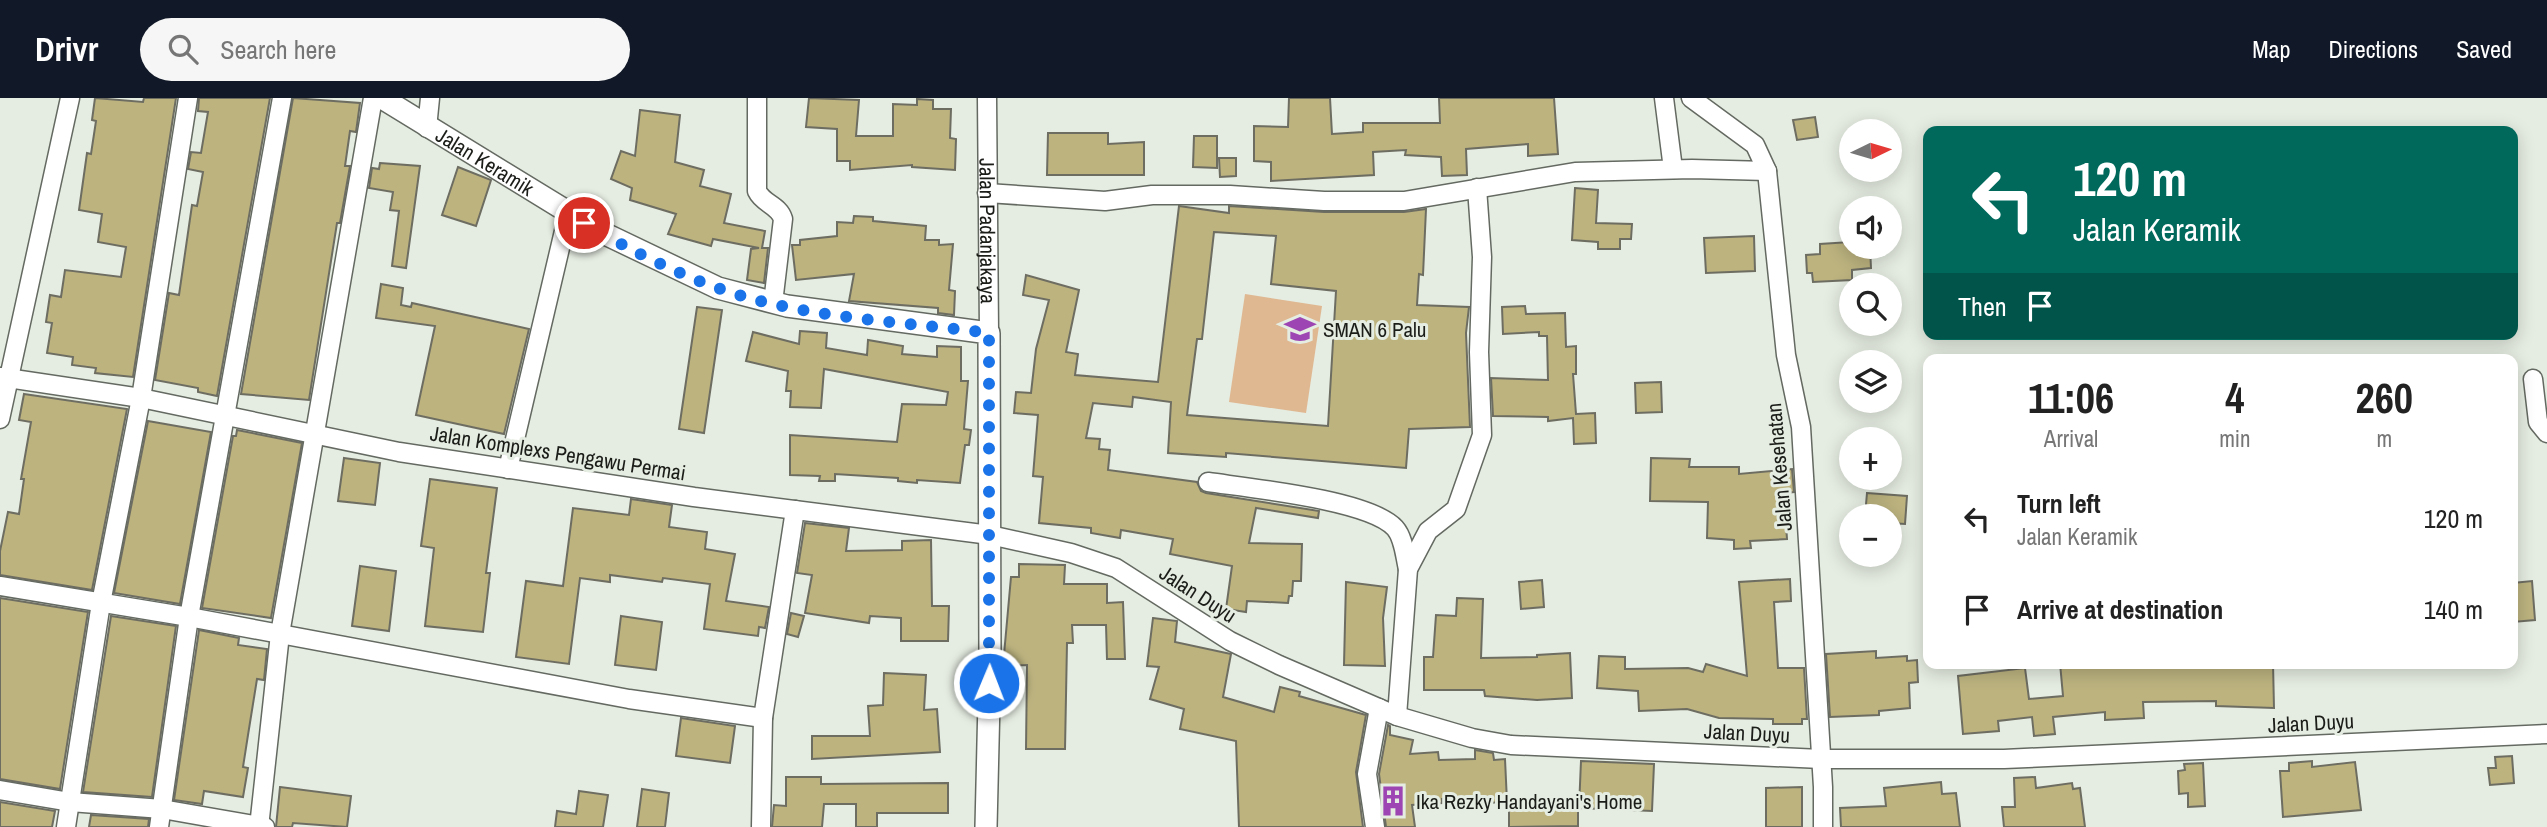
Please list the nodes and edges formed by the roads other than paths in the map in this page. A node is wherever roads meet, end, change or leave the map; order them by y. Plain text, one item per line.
1 (70, 98) edge
2 (188, 98) edge
3 (282, 98) edge
4 (373, 98) edge
5 (382, 98) edge
6 (430, 98) edge
7 (757, 98) edge
8 (987, 98) edge
9 (1664, 98) edge
10 (1691, 98) edge
11 (426, 128) junction
12 (1673, 169) junction
13 (1767, 171) junction
14 (1477, 188) junction
15 (987, 193) junction
16 (568, 214) junction
17 (773, 303) junction
18 (989, 333) junction
19 (4, 378) edge
20 (2533, 379) dead end
21 (141, 398) junction
22 (228, 415) junction
23 (0, 419) edge
24 (2547, 433) edge
25 (315, 436) junction
26 (508, 469) junction
27 (1208, 482) dead end
28 (795, 510) junction
29 (990, 535) junction
30 (1408, 569) junction
31 (0, 586) edge
32 (101, 603) junction
33 (189, 617) junction
34 (280, 634) junction
35 (1379, 708) junction
36 (1397, 716) junction
37 (762, 718) junction
38 (2547, 734) edge
39 (1821, 759) junction
40 (0, 790) edge
41 (70, 802) junction
42 (161, 818) edge
43 (261, 826) edge
44 (66, 827) edge
45 (761, 827) edge
46 (986, 827) edge
47 (1375, 827) edge
48 (1823, 827) edge

1 - 19 street
2 - 21 street
3 - 22 street
4 - 25 street
5 - 11 street, Jalan Keramik
6 - 11 street
7 - 17 street
8 - 15 street, Jalan Padanjakaya
9 - 12 street
10 - 13 street, Jalan Kesehatan
11 - 16 street, Jalan Keramik
12 - 13 street
12 - 14 street
13 - 39 street, Jalan Kesehatan
14 - 15 street
14 - 30 street
15 - 18 street, Jalan Padanjakaya
16 - 17 street, Jalan Keramik
16 - 26 street
17 - 18 street, Jalan Keramik
18 - 29 street, Jalan Padanjakaya
19 - 21 street, Jalan Komplexs Pengawu Permai
19 - 23 street
20 - 24 street
21 - 22 street, Jalan Komplexs Pengawu Permai
21 - 32 street
22 - 25 street, Jalan Komplexs Pengawu Permai
22 - 33 street
25 - 26 street, Jalan Komplexs Pengawu Permai
25 - 34 street
26 - 28 street, Jalan Komplexs Pengawu Permai
27 - 30 street
28 - 29 street, Jalan Komplexs Pengawu Permai
28 - 37 street
29 - 35 street, Jalan Duyu
29 - 46 street, Jalan Padanjakaya
30 - 36 street
31 - 32 street
32 - 33 street
32 - 41 street
33 - 34 street
33 - 42 street
34 - 37 street
34 - 43 street
35 - 36 street, Jalan Duyu
35 - 47 street
36 - 39 street, Jalan Duyu
37 - 45 street
38 - 39 street, Jalan Duyu
39 - 48 street, Jalan Kesehatan
40 - 41 street
41 - 42 street
41 - 44 street
42 - 43 street

